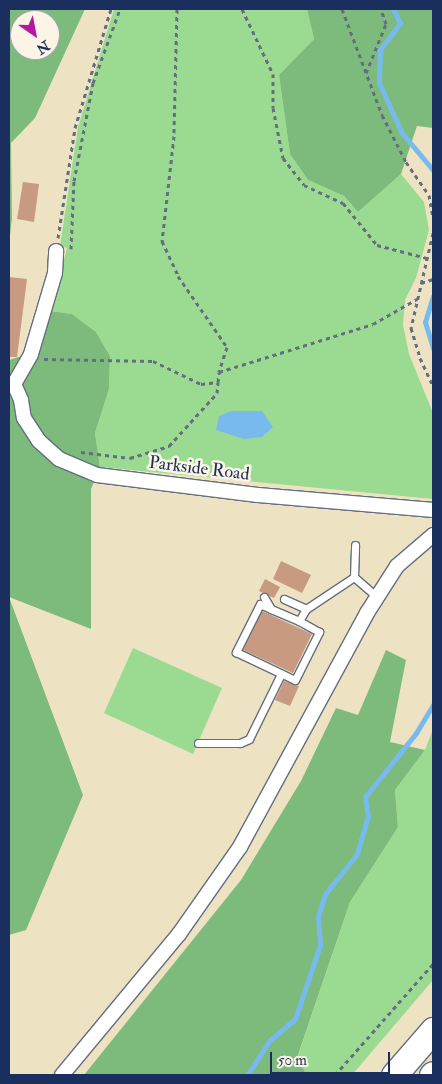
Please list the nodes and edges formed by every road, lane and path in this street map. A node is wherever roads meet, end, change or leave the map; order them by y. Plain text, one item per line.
1 (111, 9) edge
2 (120, 9) edge
3 (177, 9) edge
4 (242, 9) edge
5 (342, 9) edge
6 (381, 9) edge
7 (366, 74) junction
8 (433, 217) edge
9 (433, 234) edge
10 (63, 254) junction
11 (427, 258) junction
12 (433, 280) edge
13 (421, 283) junction
14 (416, 298) junction
15 (46, 349) dead end
16 (44, 359) junction
17 (36, 365) dead end
18 (219, 372) junction
19 (218, 382) junction
20 (11, 384) edge
21 (433, 386) edge
22 (77, 451) dead end
23 (433, 510) edge
24 (433, 535) edge
25 (355, 545) dead end
26 (354, 577) junction
27 (264, 597) dead end
28 (377, 597) junction
29 (284, 599) dead end
30 (272, 609) junction
31 (306, 609) junction
32 (299, 621) junction
33 (281, 674) junction
34 (198, 743) dead end
35 (433, 964) edge
36 (433, 1030) edge
37 (62, 1075) edge
38 (334, 1075) edge
39 (394, 1075) edge

1 - 10 path
2 - 10 path
3 - 18 path
4 - 11 path
5 - 7 path
6 - 7 path
7 - 8 path
9 - 11 path
10 - 20 street
11 - 13 path
12 - 13 path
13 - 14 path
14 - 18 path
14 - 21 path
15 - 16 path
16 - 17 path
16 - 19 path
18 - 19 path
19 - 22 path
20 - 23 street, Parkside Road
24 - 28 street
25 - 26 lane
26 - 28 lane
26 - 31 lane
27 - 30 lane
28 - 37 street
29 - 31 lane
30 - 32 lane
30 - 33 lane
31 - 32 lane
32 - 33 lane
33 - 34 lane
35 - 38 path
36 - 39 highway

